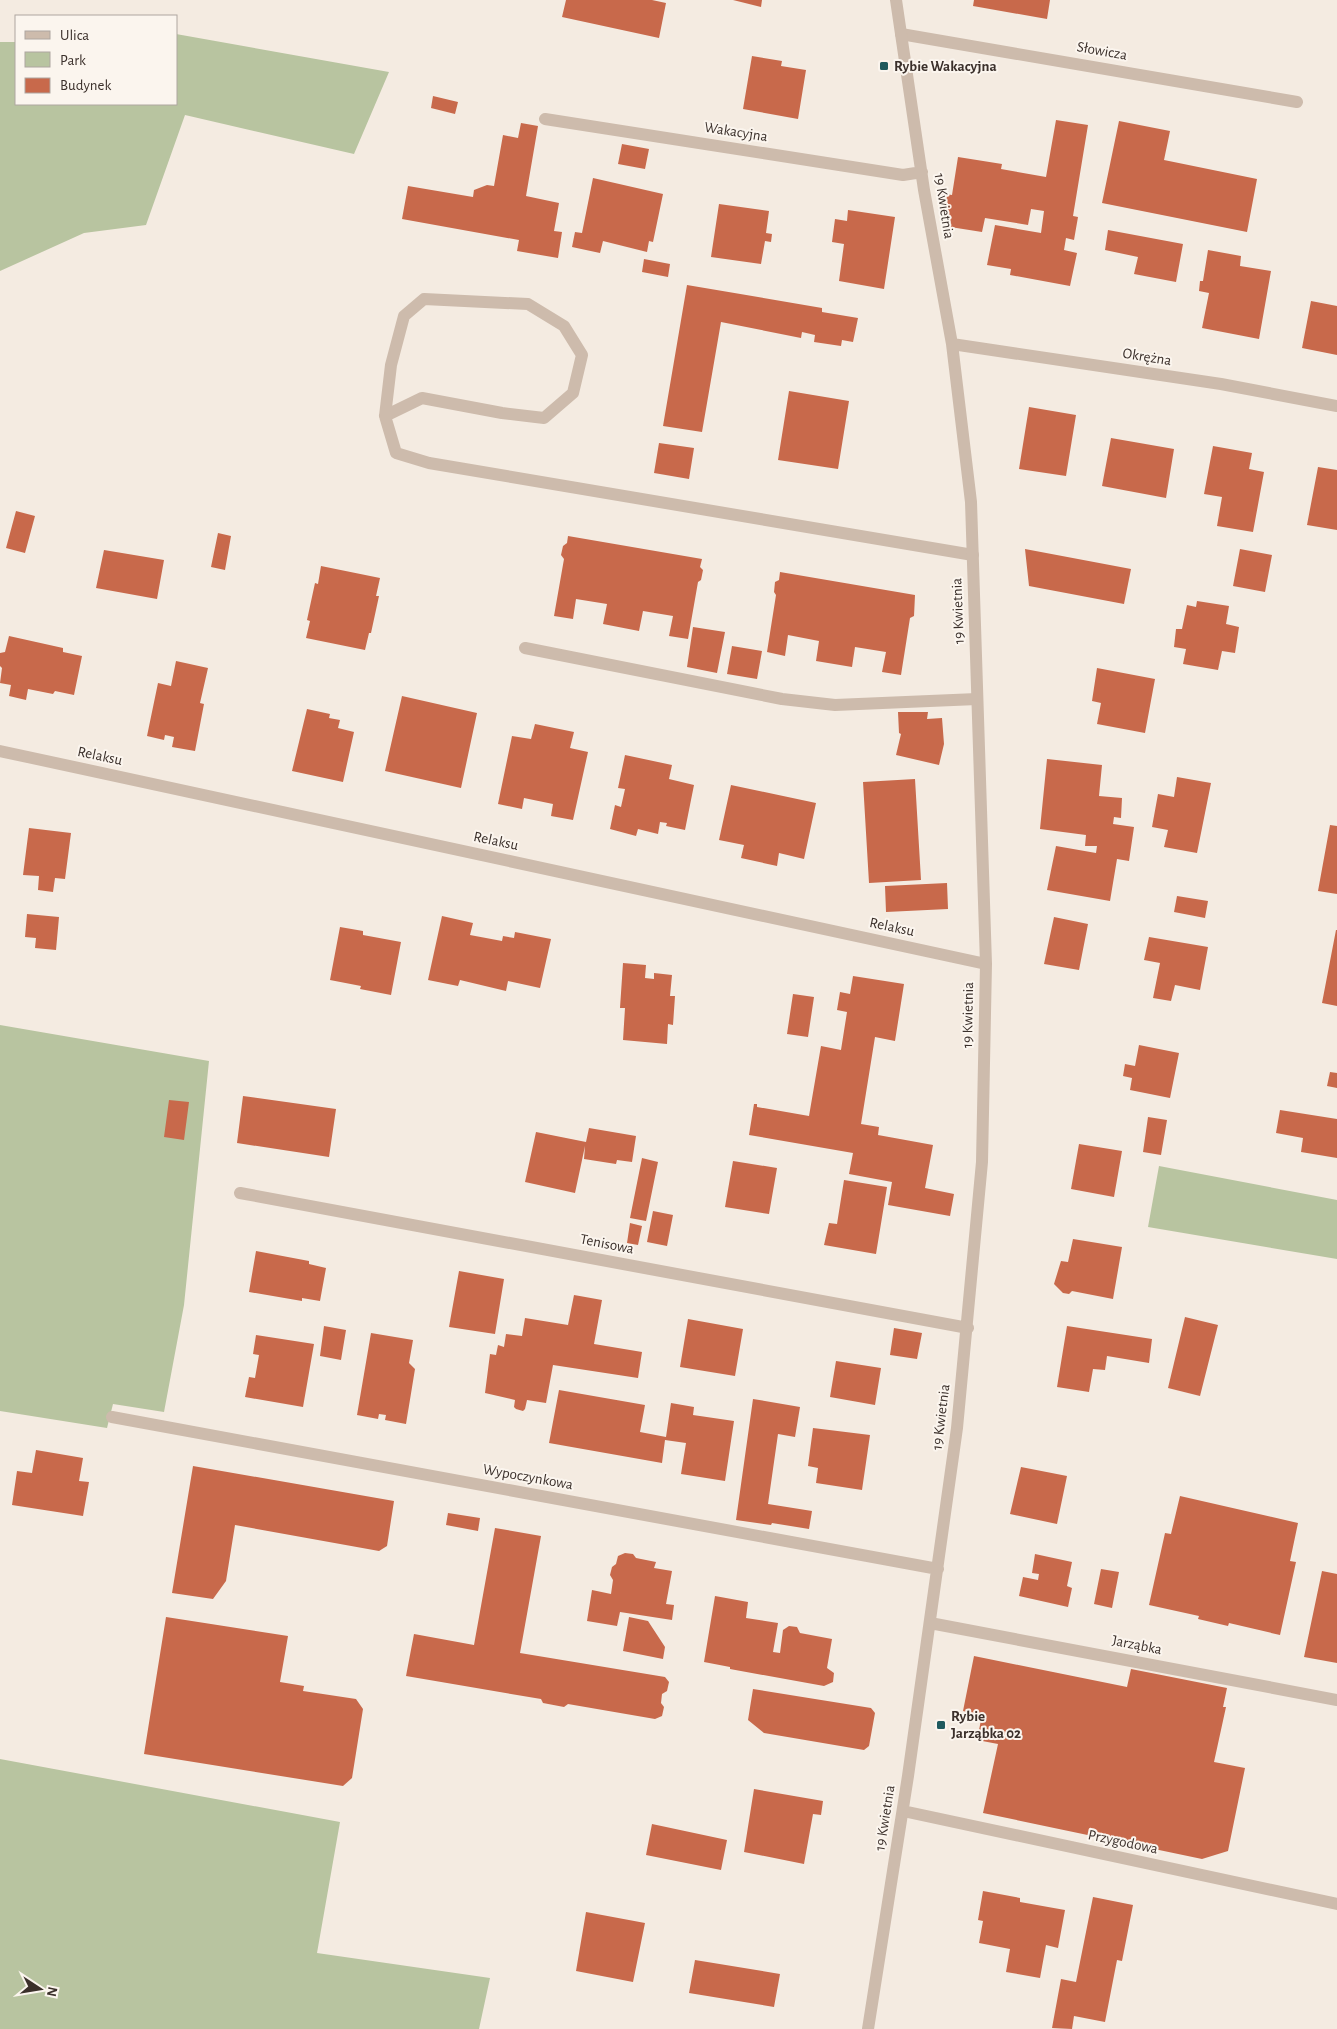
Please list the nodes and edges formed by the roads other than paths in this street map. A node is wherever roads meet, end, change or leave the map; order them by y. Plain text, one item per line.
1 (896, 0) edge
2 (901, 34) junction
3 (1297, 102) dead end
4 (545, 119) dead end
5 (922, 172) junction
6 (952, 344) junction
7 (1337, 406) edge
8 (385, 416) junction
9 (973, 555) junction
10 (524, 648) dead end
11 (977, 699) junction
12 (0, 751) edge
13 (986, 964) junction
14 (240, 1193) dead end
15 (968, 1328) junction
16 (112, 1417) dead end
17 (938, 1569) junction
18 (930, 1623) junction
19 (1337, 1700) edge
20 (903, 1811) junction
21 (1337, 1904) edge
22 (868, 2029) edge

1 - 2 street, 19 Kwietnia
2 - 3 street, Słowicza
2 - 5 street, 19 Kwietnia
4 - 5 street, Wakacyjna
5 - 6 street, 19 Kwietnia
6 - 7 street, Okrężna
6 - 9 street, 19 Kwietnia
8 - 8 street
8 - 9 street
9 - 11 street, 19 Kwietnia
10 - 11 street
11 - 13 street, 19 Kwietnia
12 - 13 street, Relaksu
13 - 15 street, 19 Kwietnia
14 - 15 street, Tenisowa
15 - 17 street, 19 Kwietnia
16 - 17 street, Wypoczynkowa
17 - 18 street, 19 Kwietnia
18 - 19 street, Jarząbka
18 - 20 street, 19 Kwietnia
20 - 21 street, Przygodowa
20 - 22 street, 19 Kwietnia

